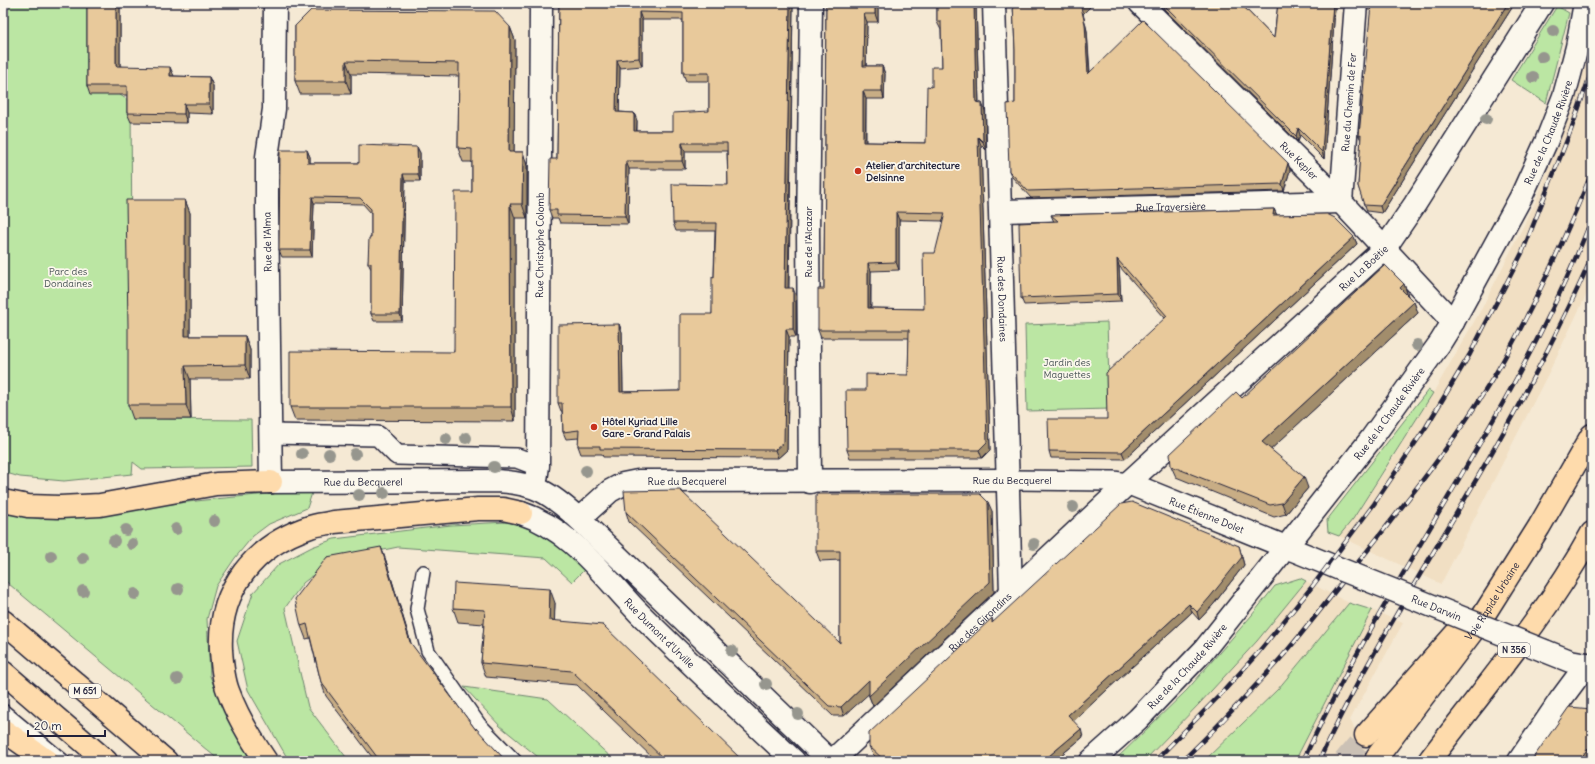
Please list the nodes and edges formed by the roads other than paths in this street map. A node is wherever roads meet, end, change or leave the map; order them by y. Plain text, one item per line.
1 (275, 3) edge
2 (541, 3) edge
3 (810, 3) edge
4 (994, 3) edge
5 (1140, 3) edge
6 (1356, 3) edge
7 (1542, 3) edge
8 (1585, 3) edge
9 (1341, 202) junction
10 (1001, 211) junction
11 (1385, 248) junction
12 (1453, 322) junction
13 (270, 434) junction
14 (1592, 434) edge
15 (538, 466) junction
16 (1008, 480) junction
17 (271, 482) junction
18 (810, 482) junction
19 (1128, 483) junction
20 (535, 488) junction
21 (3, 501) edge
22 (521, 512) joint
23 (580, 519) junction
24 (1592, 533) edge
25 (1286, 547) junction
26 (423, 572) dead end
27 (1509, 573) junction
28 (1011, 594) junction
29 (3, 621) edge
30 (1591, 664) edge
31 (3, 672) edge
32 (3, 711) edge
33 (3, 730) edge
34 (1366, 735) tunnel mouth
35 (1377, 757) tunnel mouth
36 (47, 761) edge
37 (63, 761) edge
38 (106, 761) edge
39 (166, 761) edge
40 (266, 761) edge
41 (515, 761) edge
42 (794, 761) edge
43 (831, 761) edge
44 (1091, 761) edge
45 (1429, 761) edge
46 (1518, 761) edge

1 - 13 street, Rue de l'Alma
2 - 15 street, Rue Christophe Colomb
3 - 18 street, Rue de l'Alcazar
4 - 10 street, Rue des Dondaines
5 - 9 street, Rue Kepler
6 - 9 street, Rue du Chemin de Fer
7 - 11 street, Rue La Boëtie
8 - 12 street, Rue de la Chaude Rivière
9 - 10 street, Rue Traversière
9 - 11 street, Rue Kepler
10 - 16 street, Rue des Dondaines
11 - 12 street, Rue Kepler
11 - 19 street, Rue La Boëtie
12 - 25 street, Rue de la Chaude Rivière
13 - 15 street
13 - 17 street, Rue de l'Alma
14 - 27 highway, Voie Rapide Urbaine
15 - 20 street, Rue Christophe Colomb
16 - 18 street, Rue du Becquerel
16 - 19 street, Rue du Becquerel
16 - 28 street, Rue des Dondaines
17 - 20 street, Rue du Becquerel
17 - 21 highway
18 - 23 street, Rue du Becquerel
19 - 25 street, Rue Étienne Dolet
19 - 28 street, Rue des Girondins
20 - 23 street, Rue du Becquerel
22 - 40 highway
22 - 42 street, Rue Dumont d'Urville
23 - 43 street
24 - 45 highway, N 356
25 - 30 street, Rue Darwin, bridge
25 - 44 street, Rue de la Chaude Rivière
26 - 41 lane
27 - 34 highway
27 - 35 highway, Voie Rapide Urbaine
28 - 43 street, Rue des Girondins
29 - 39 highway, M 651
30 - 46 street
31 - 38 highway
32 - 37 lane
33 - 36 highway

